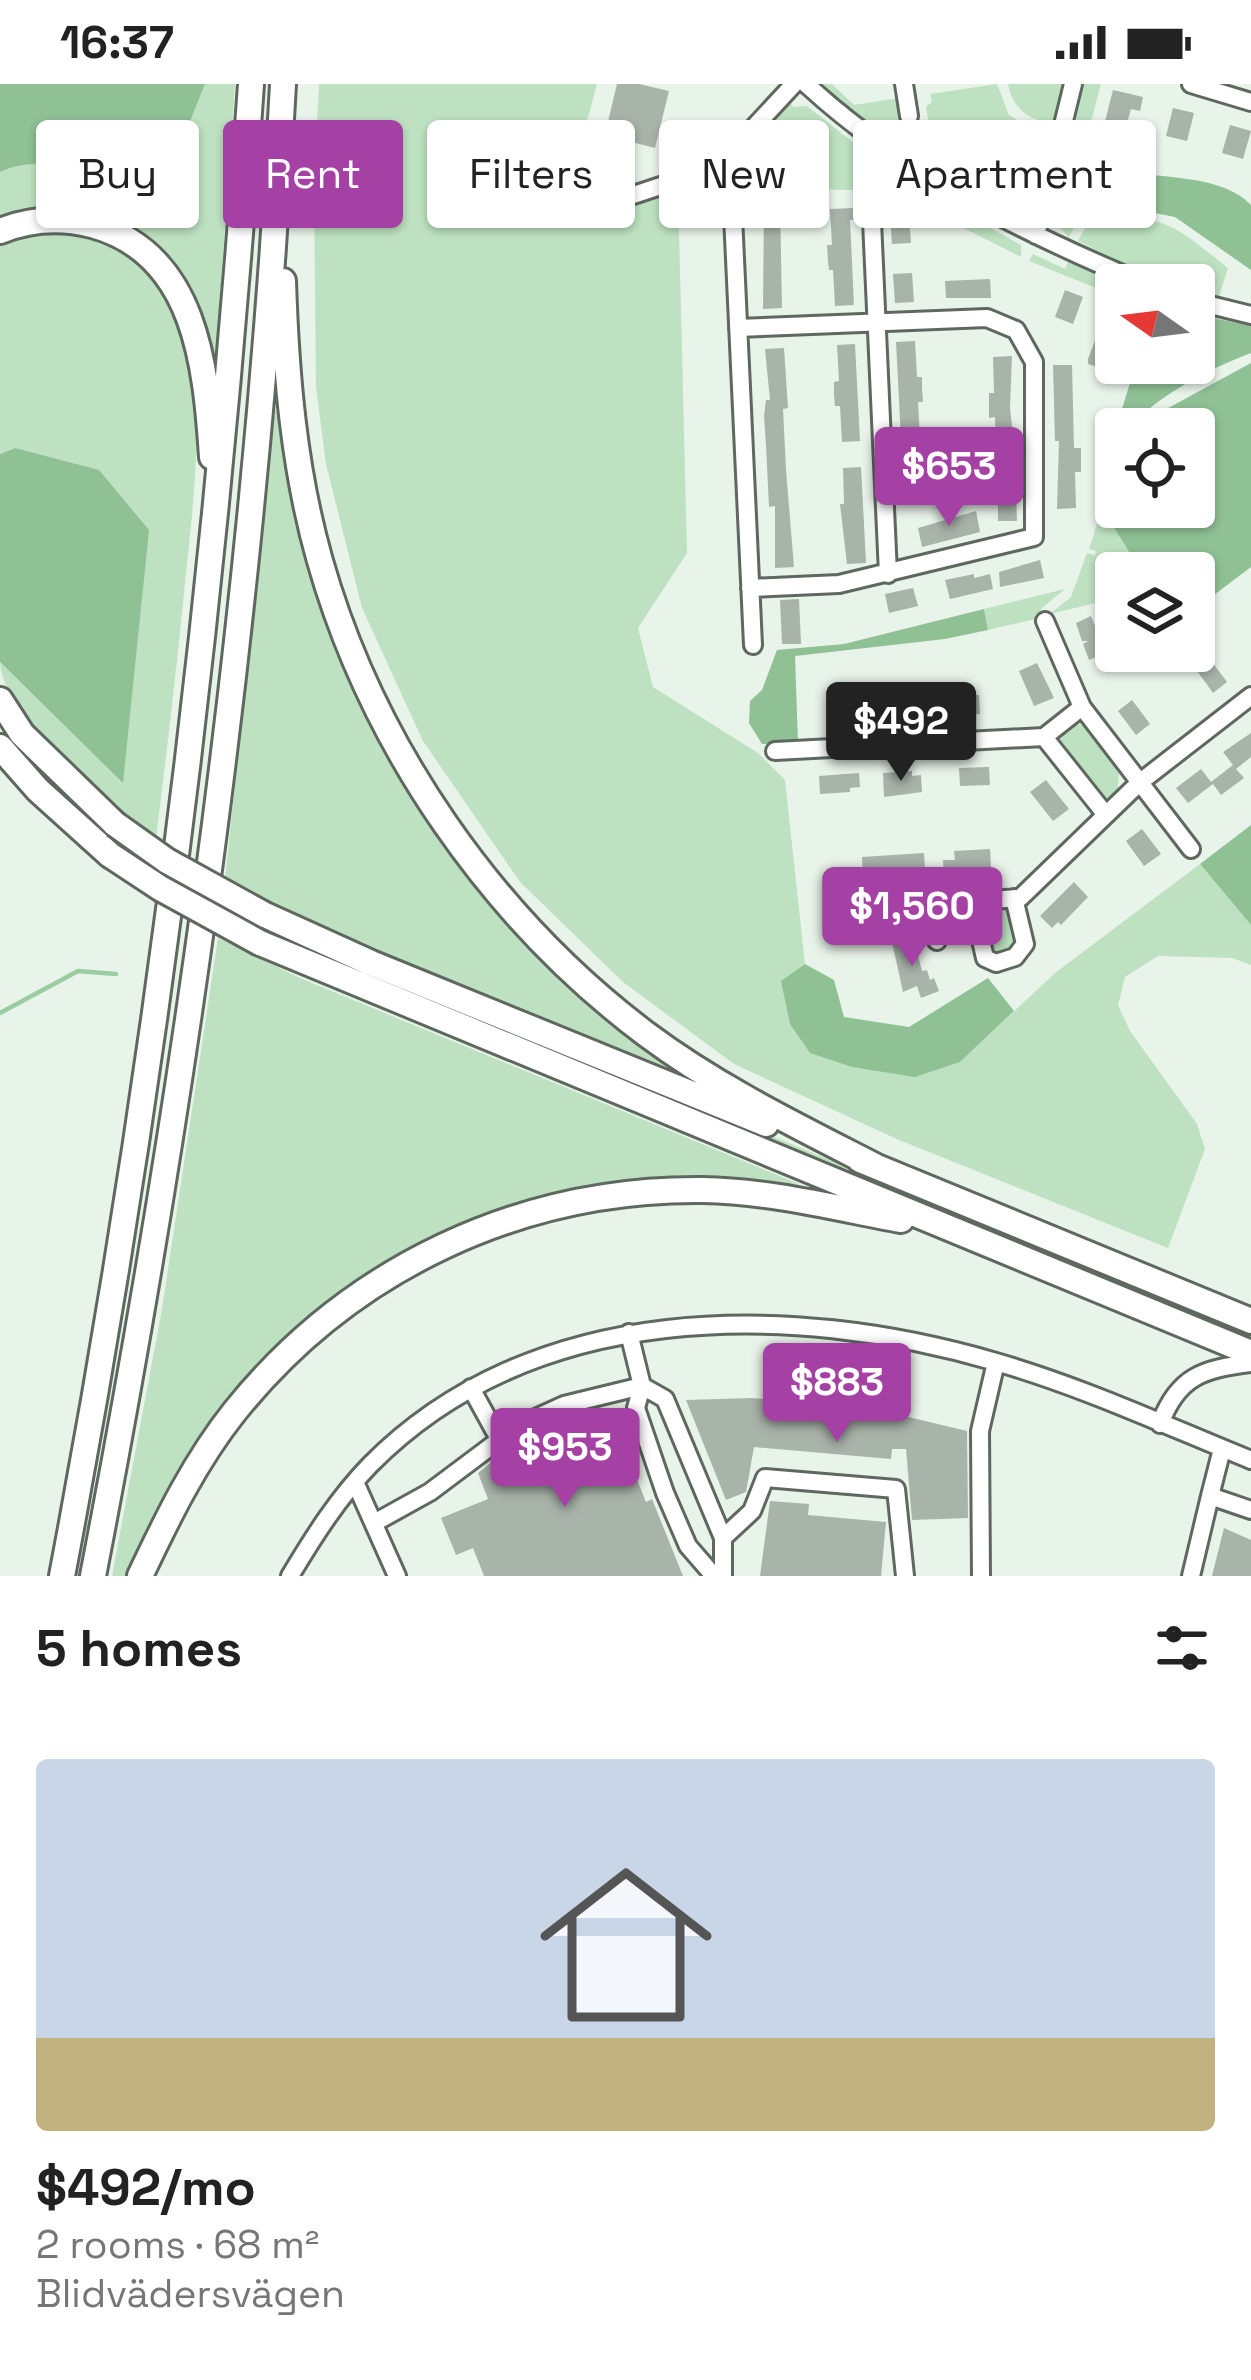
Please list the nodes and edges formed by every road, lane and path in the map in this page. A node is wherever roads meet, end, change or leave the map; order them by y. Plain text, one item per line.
1 (251, 84) edge
2 (283, 84) edge
3 (794, 84) edge
4 (806, 84) edge
5 (904, 84) edge
6 (1073, 84) edge
7 (1191, 84) edge
8 (1251, 102) edge
9 (909, 116) dead end
10 (281, 120) edge
11 (761, 120) edge
12 (273, 228) edge
13 (283, 228) edge
14 (735, 228) edge
15 (872, 228) edge
16 (0, 231) edge
17 (1036, 235) junction
18 (1101, 264) edge
19 (1215, 306) edge
20 (1251, 315) edge
21 (876, 322) junction
22 (738, 328) junction
23 (216, 528) junction
24 (888, 574) junction
25 (750, 588) junction
26 (1045, 621) dead end
27 (752, 645) dead end
28 (1251, 696) edge
29 (0, 700) edge
30 (1082, 707) junction
31 (1044, 737) junction
32 (0, 746) edge
33 (775, 751) dead end
34 (1139, 783) junction
35 (1106, 815) junction
36 (1191, 849) dead end
37 (1014, 898) junction
38 (973, 901) junction
39 (938, 941) dead end
40 (875, 1166) junction
41 (946, 1228) junction
42 (1074, 1248) junction
43 (1062, 1276) junction
44 (1251, 1321) edge
45 (629, 1333) junction
46 (1251, 1353) edge
47 (996, 1362) junction
48 (1251, 1363) edge
49 (642, 1386) junction
50 (471, 1388) junction
51 (1160, 1424) junction
52 (499, 1439) junction
53 (1222, 1449) junction
54 (1251, 1460) edge
55 (355, 1482) junction
56 (1210, 1496) junction
57 (1251, 1510) edge
58 (374, 1523) junction
59 (723, 1538) junction
60 (62, 1576) edge
61 (93, 1576) edge
62 (140, 1576) edge
63 (290, 1576) edge
64 (397, 1576) edge
65 (718, 1576) edge
66 (905, 1576) edge
67 (981, 1576) edge
68 (1191, 1576) edge

1 - 23 highway
2 - 10 highway
3 - 11 street
4 - 17 street
5 - 9 street
6 - 17 street
7 - 8 street
12 - 61 highway
13 - 40 highway
14 - 22 street
15 - 21 street
16 - 23 highway
17 - 18 street
19 - 20 street
21 - 22 street
21 - 24 street
21 - 24 street
22 - 25 street
23 - 60 highway
24 - 25 street
25 - 27 street
26 - 30 street
28 - 34 street
29 - 40 highway, bridge
30 - 31 street
30 - 34 street
31 - 33 street
31 - 35 street
32 - 41 highway, bridge
34 - 35 street
34 - 36 street
35 - 37 street
37 - 38 street
37 - 38 street
38 - 39 street
40 - 42 highway
41 - 43 highway
41 - 62 highway
42 - 43 street
42 - 44 highway
43 - 46 highway
45 - 47 street
45 - 49 street
45 - 50 street
47 - 51 street
47 - 67 street
48 - 51 street
49 - 52 street
49 - 59 street
49 - 65 street
50 - 52 street
50 - 55 street
51 - 53 street
52 - 58 street
53 - 54 street
53 - 56 street
55 - 58 street
55 - 63 street
56 - 57 street
56 - 68 street
58 - 64 street
59 - 65 street
59 - 66 street

